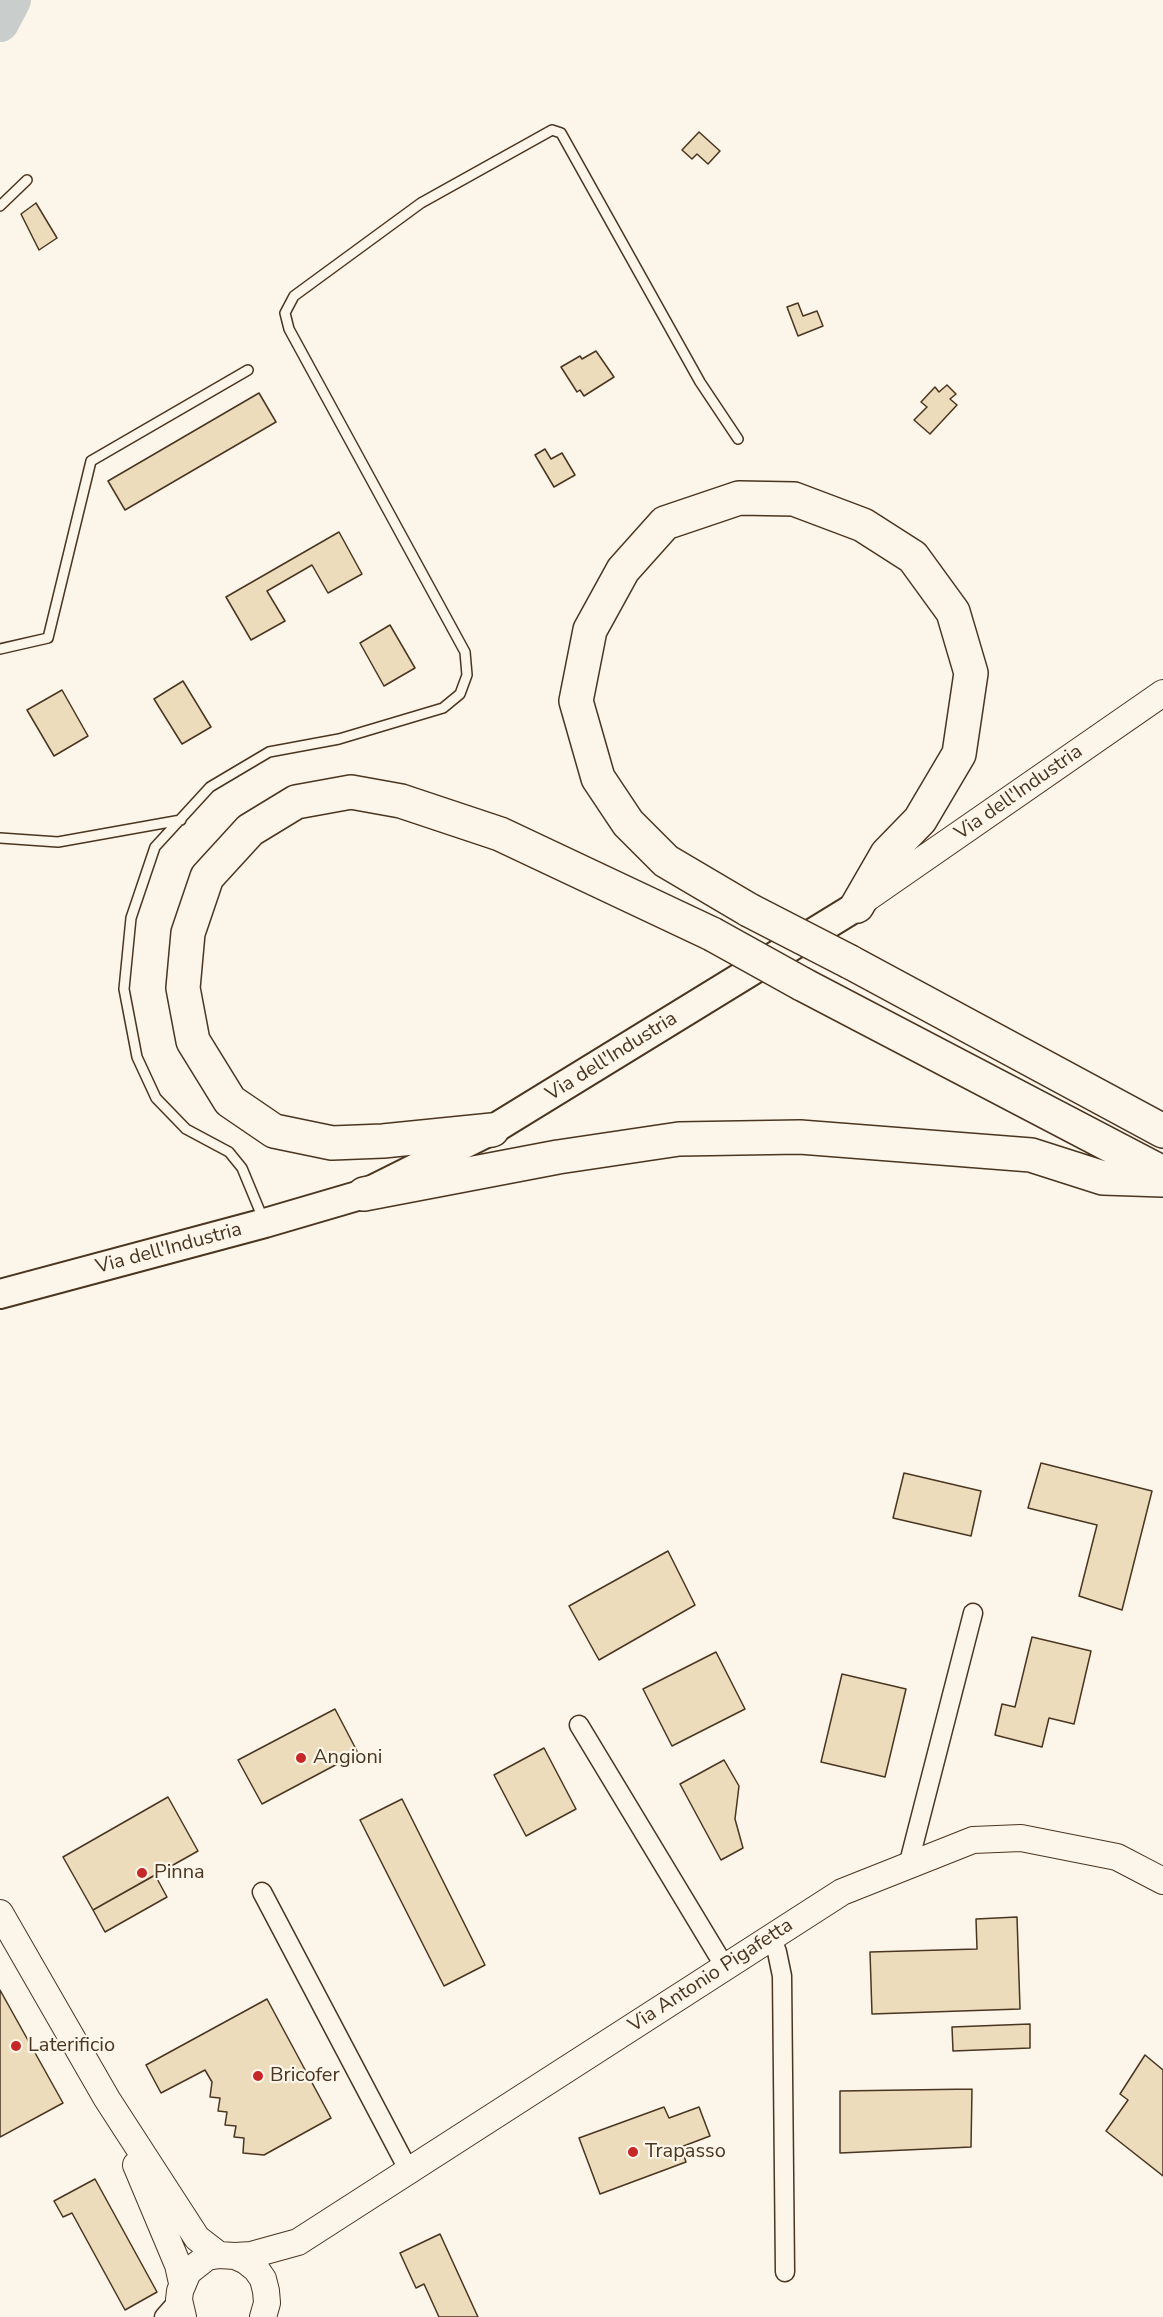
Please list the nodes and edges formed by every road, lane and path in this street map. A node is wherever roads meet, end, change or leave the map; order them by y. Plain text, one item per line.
1 (27, 180) dead end
2 (0, 206) edge
3 (248, 370) dead end
4 (738, 439) dead end
5 (0, 649) edge
6 (1163, 693) edge
7 (181, 820) junction
8 (0, 838) edge
9 (857, 906) junction
10 (492, 1130) junction
11 (1163, 1131) edge
12 (1163, 1173) edge
13 (1163, 1180) edge
14 (364, 1194) junction
15 (265, 1223) junction
16 (0, 1294) edge
17 (973, 1613) dead end
18 (579, 1725) dead end
19 (908, 1866) junction
20 (1163, 1881) edge
21 (262, 1892) dead end
22 (0, 1913) edge
23 (771, 1936) junction
24 (725, 1967) junction
25 (107, 2099) junction
26 (409, 2171) junction
27 (295, 2244) junction
28 (227, 2255) junction
29 (785, 2272) dead end
30 (266, 2291) junction
31 (177, 2304) edge
32 (263, 2317) edge

1 - 2 lane
3 - 5 lane
4 - 7 lane
6 - 9 main road, Via dell'Industria
7 - 8 lane
7 - 15 lane
9 - 10 main road, Via dell'Industria
9 - 11 highway, bridge
10 - 12 highway, bridge
10 - 14 main road, Via dell'Industria
13 - 14 highway
14 - 15 main road, Via dell'Industria
15 - 16 main road, Via dell'Industria
17 - 19 street
18 - 24 street
19 - 20 main road, Via Antonio Pigafetta
19 - 23 main road, Via Antonio Pigafetta
21 - 26 street
22 - 25 main road
23 - 24 main road, Via Antonio Pigafetta
23 - 29 street
24 - 26 main road, Via Antonio Pigafetta
25 - 28 main road
25 - 31 main road
26 - 27 main road, Via Antonio Pigafetta
27 - 28 main road, Via Antonio Pigafetta
27 - 30 main road, Via Antonio Pigafetta
28 - 30 main road
28 - 31 main road, Via Antonio Pigafetta
30 - 32 main road, Via Antonio Pigafetta

